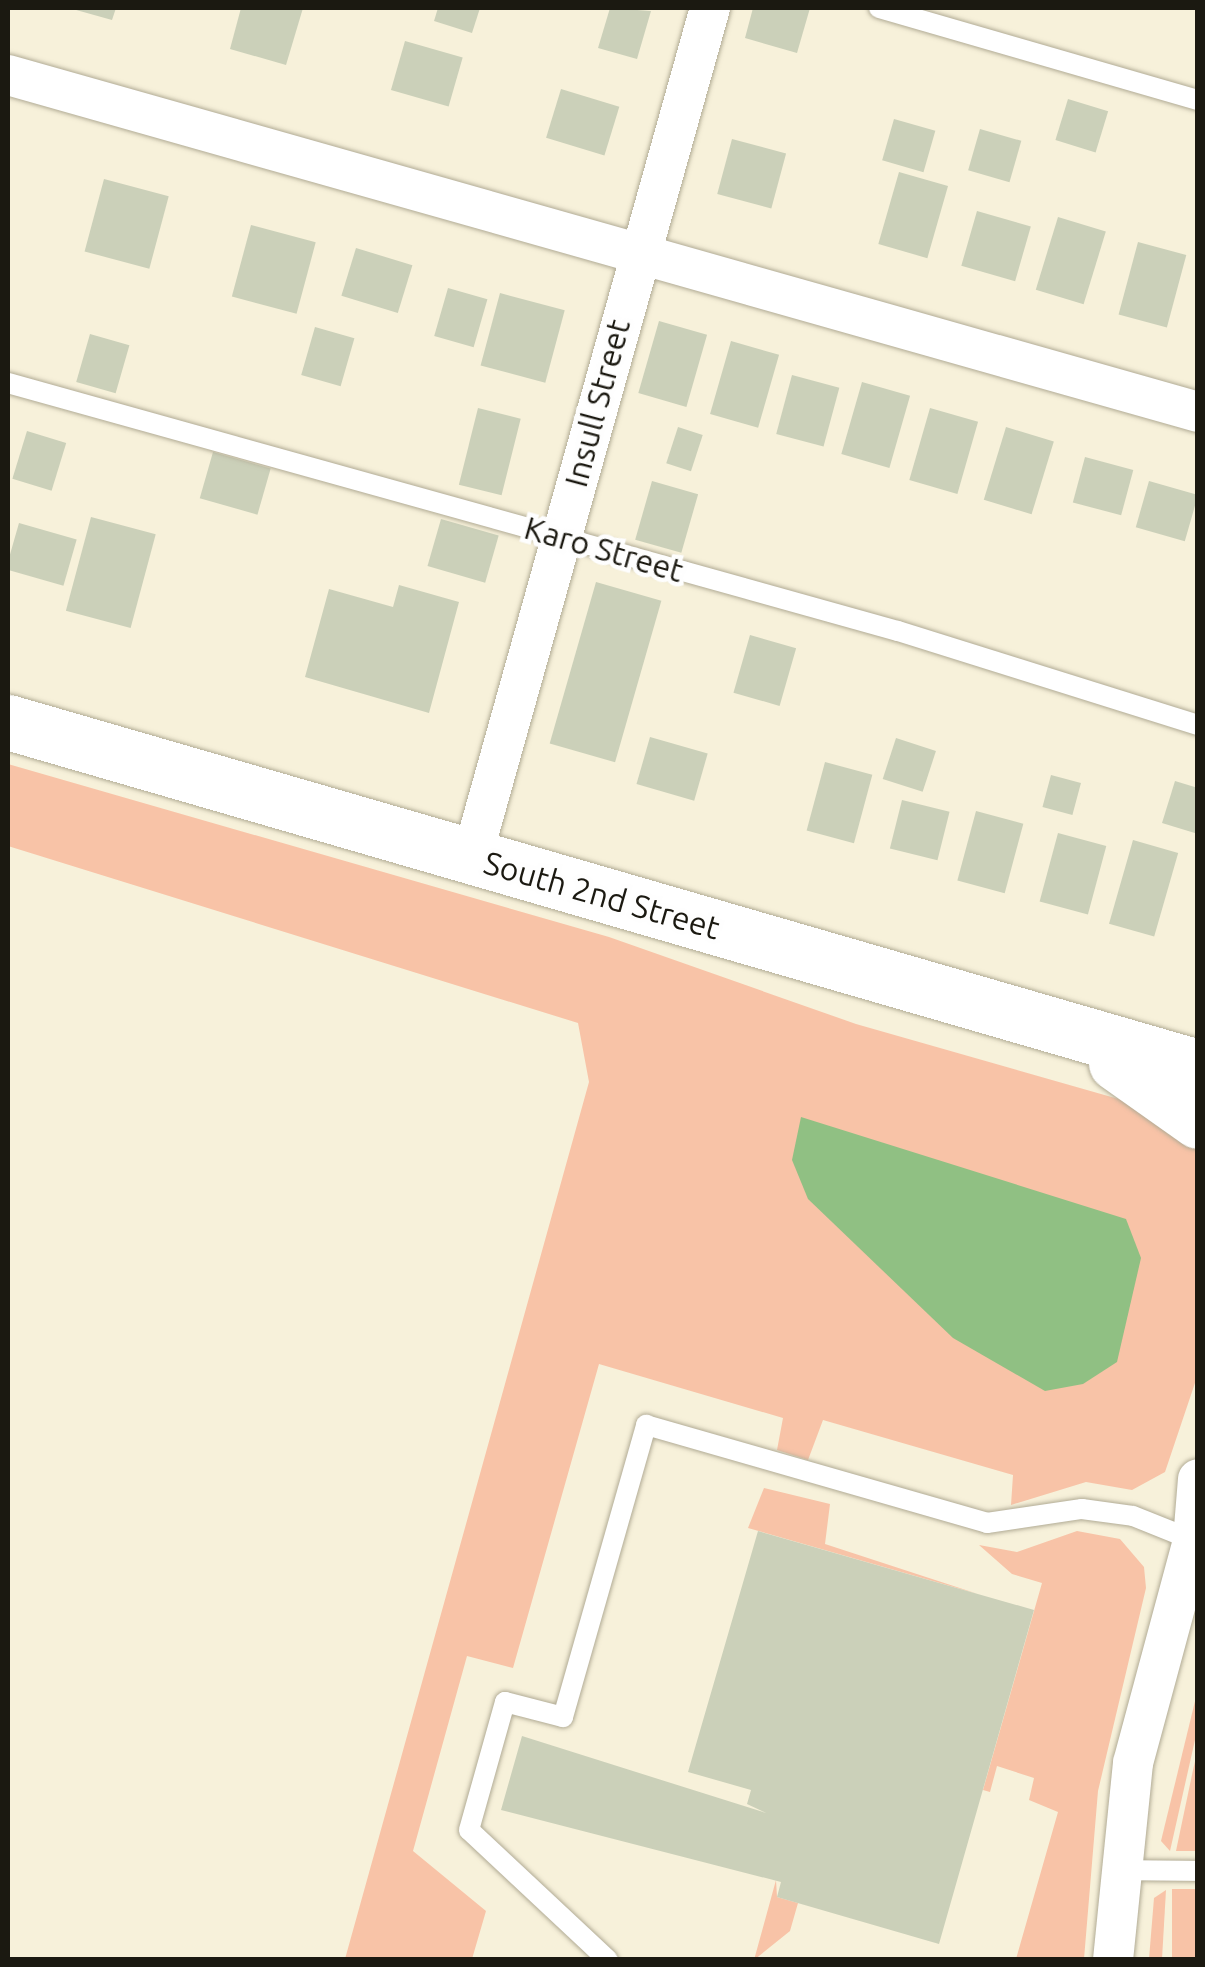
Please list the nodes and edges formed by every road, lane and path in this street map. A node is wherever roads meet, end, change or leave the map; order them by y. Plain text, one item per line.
1 (710, 8) edge
2 (880, 8) edge
3 (8, 75) edge
4 (1198, 100) edge
5 (638, 255) junction
6 (8, 383) edge
7 (1198, 412) edge
8 (560, 538) junction
9 (8, 722) edge
10 (1198, 726) edge
11 (472, 858) junction
12 (1053, 1026) junction
13 (1198, 1068) edge
14 (1198, 1121) edge
15 (1198, 1479) edge
16 (1196, 1539) edge
17 (1119, 1870) junction
18 (1198, 1872) edge
19 (608, 1960) edge
20 (1112, 1960) edge

1 - 5 street, Insull Street
2 - 4 lane
3 - 5 street
5 - 7 street
5 - 8 street, Insull Street
6 - 8 lane, Karo Street
8 - 10 lane, Karo Street
8 - 11 street, Insull Street
9 - 11 main road, South 2nd Street
11 - 12 main road, South 2nd Street
12 - 13 main road, South 2nd Street
12 - 14 main road
15 - 16 street
16 - 17 street
16 - 19 lane
17 - 18 lane
17 - 20 street

